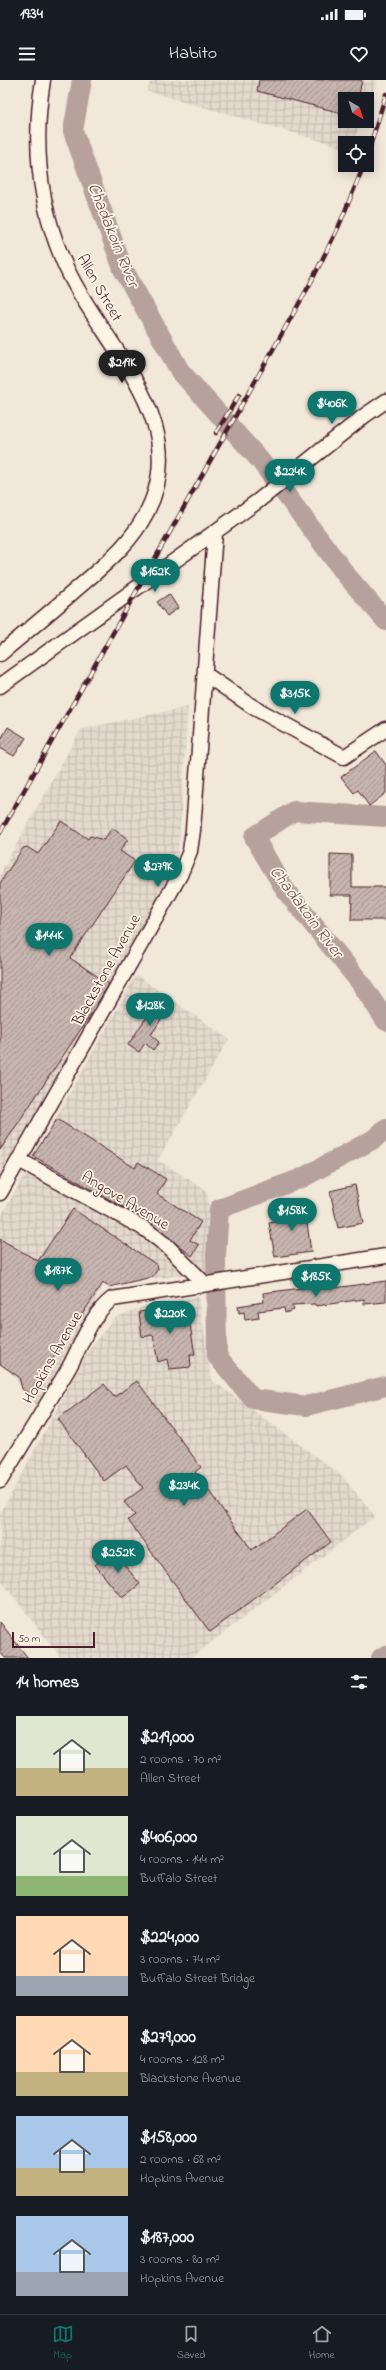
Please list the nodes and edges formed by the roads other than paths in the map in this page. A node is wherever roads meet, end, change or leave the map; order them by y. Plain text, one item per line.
1 (43, 80) edge
2 (386, 402) edge
3 (215, 533) junction
4 (0, 654) edge
5 (205, 674) junction
6 (0, 686) edge
7 (386, 729) edge
8 (19, 1160) junction
9 (0, 1193) edge
10 (386, 1256) edge
11 (207, 1283) junction
12 (0, 1481) edge

1 - 4 street, Allen Street
2 - 3 street
3 - 5 street, Blackstone Avenue
3 - 6 street
5 - 7 street
5 - 8 street, Blackstone Avenue
8 - 9 street, Blackstone Avenue
8 - 11 street, Angove Avenue
10 - 11 street, Hopkins Avenue
11 - 12 street, Hopkins Avenue

